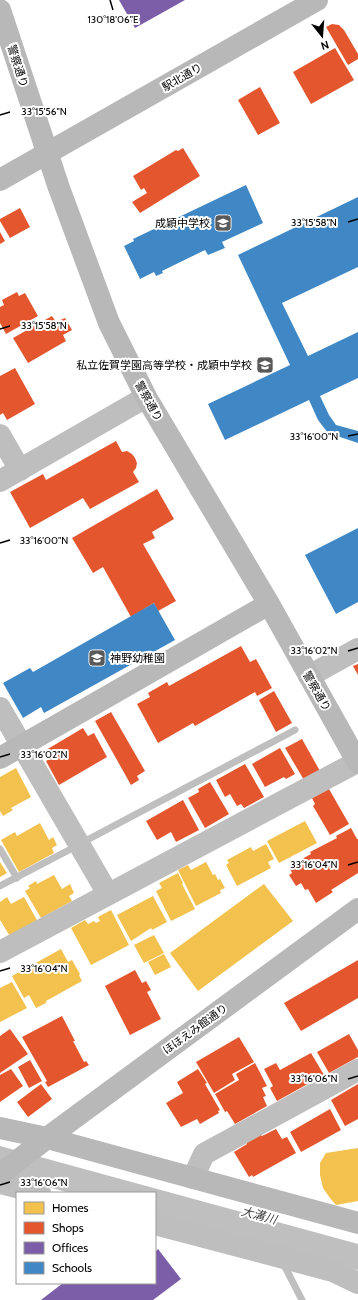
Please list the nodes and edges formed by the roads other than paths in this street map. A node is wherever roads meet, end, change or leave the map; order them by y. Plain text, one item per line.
1 (317, 0) edge
2 (0, 10) edge
3 (48, 154) junction
4 (0, 180) edge
5 (146, 397) junction
6 (0, 435) edge
7 (20, 470) junction
8 (0, 481) edge
9 (268, 604) junction
10 (358, 649) edge
11 (309, 676) junction
12 (0, 708) edge
13 (22, 745) junction
14 (0, 758) edge
15 (358, 762) edge
16 (108, 894) junction
17 (358, 909) edge
18 (0, 952) edge
19 (358, 1070) edge
20 (0, 1128) edge
21 (39, 1143) junction
22 (0, 1174) edge
23 (193, 1178) junction
24 (0, 1183) edge
25 (36, 1192) edge
26 (358, 1223) edge
27 (156, 1224) edge
28 (358, 1283) edge

1 - 3 street, 駅北通り
2 - 3 street, 警察通り
3 - 4 street, 駅北通り
3 - 5 street, 警察通り
5 - 7 street
5 - 9 street, 警察通り
6 - 7 street
7 - 8 street
9 - 11 street, 警察通り
9 - 13 street
10 - 11 street
11 - 15 street, 警察通り
12 - 13 street
13 - 14 street
13 - 16 street
15 - 16 street
16 - 18 street
17 - 21 street, ほほえみ館通り
19 - 23 street
20 - 21 street
21 - 22 street, ほほえみ館通り
21 - 23 street
23 - 26 street
24 - 25 street
27 - 28 street

